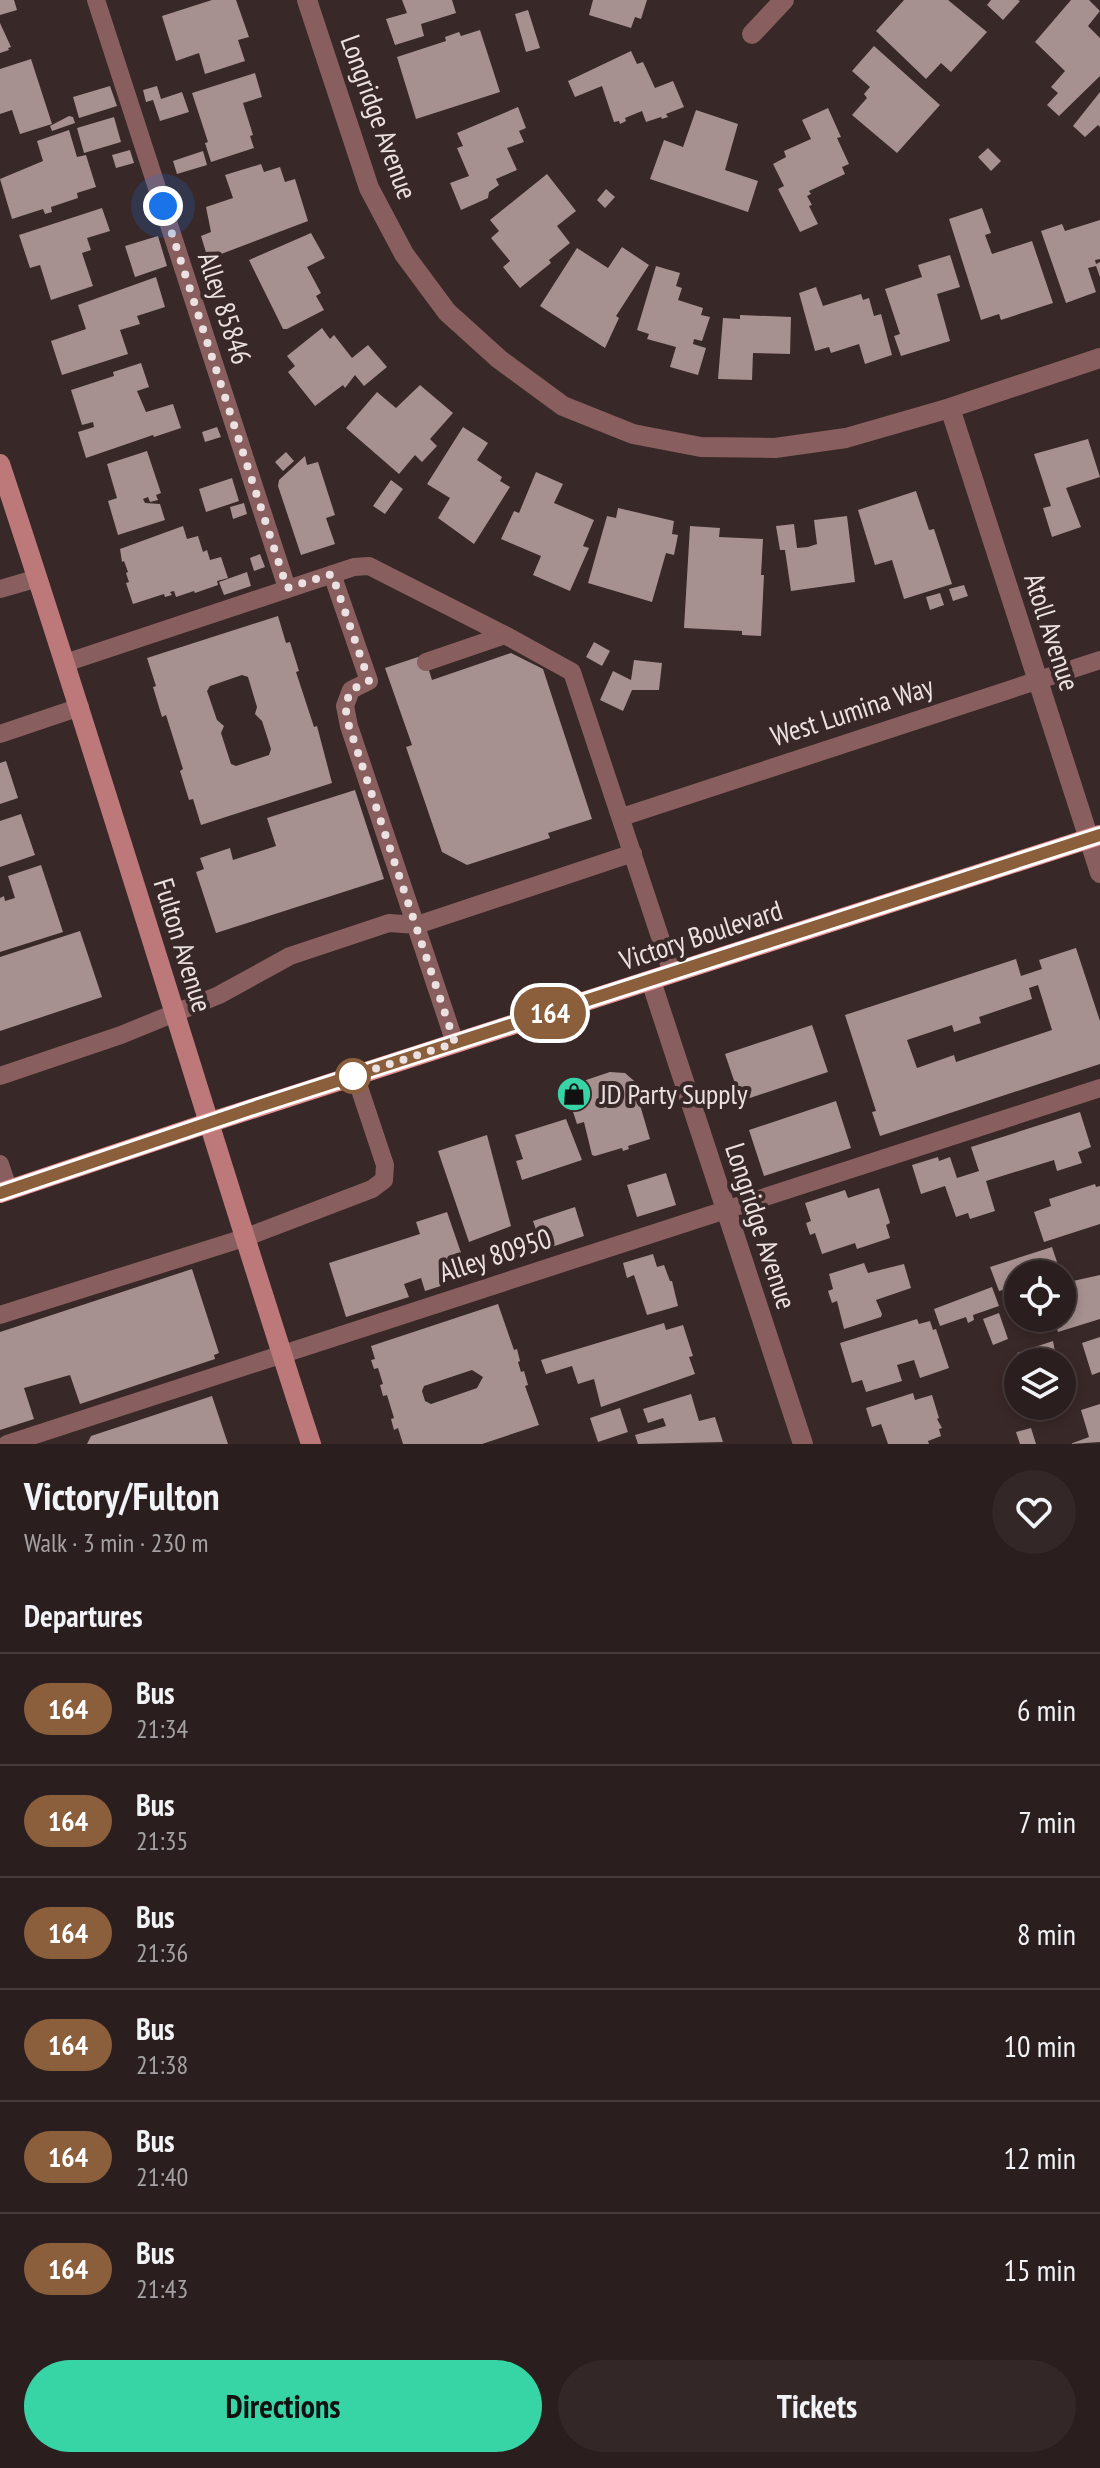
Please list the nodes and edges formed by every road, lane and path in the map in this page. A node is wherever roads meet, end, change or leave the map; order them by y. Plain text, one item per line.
1 (96, 0) edge
2 (307, 0) edge
3 (784, 0) edge
4 (752, 34) dead end
5 (1100, 358) edge
6 (950, 408) junction
7 (0, 464) edge
8 (332, 574) junction
9 (38, 578) junction
10 (287, 588) junction
11 (0, 589) edge
12 (505, 635) junction
13 (1100, 660) edge
14 (426, 662) dead end
15 (65, 663) junction
16 (388, 675) dead end
17 (1038, 680) junction
18 (369, 681) junction
19 (80, 707) junction
20 (0, 734) edge
21 (622, 817) junction
22 (1094, 837) edge
23 (633, 853) junction
24 (1100, 873) edge
25 (417, 925) junction
26 (672, 973) junction
27 (651, 981) junction
28 (175, 1013) junction
29 (455, 1043) junction
30 (355, 1075) junction
31 (0, 1076) edge
32 (1100, 1088) edge
33 (208, 1123) junction
34 (0, 1164) edge
35 (4, 1192) edge
36 (726, 1208) junction
37 (244, 1238) junction
38 (0, 1315) edge
39 (282, 1355) junction
40 (59, 1436) edge
41 (7, 1444) edge
42 (311, 1444) edge
43 (803, 1444) edge

1 - 10 lane, Alley 85846
2 - 6 street, Longridge Avenue
3 - 4 street
5 - 6 street, Longridge Avenue
6 - 17 street, Atoll Avenue
7 - 9 street, Fulton Avenue
8 - 10 lane
8 - 12 lane
8 - 18 lane
9 - 11 lane
9 - 15 street, Fulton Avenue
10 - 15 lane
12 - 14 lane
12 - 21 lane
13 - 17 lane, West Lumina Way
15 - 19 street, Fulton Avenue
16 - 18 lane
17 - 21 lane, West Lumina Way
17 - 22 street, Atoll Avenue
18 - 25 lane
19 - 20 lane
19 - 28 street, Fulton Avenue
21 - 23 lane
22 - 24 street, Atoll Avenue
22 - 26 main road, Victory Boulevard
23 - 25 lane
23 - 26 lane
25 - 28 lane
25 - 29 lane
26 - 27 main road, Victory Boulevard
27 - 29 main road, Victory Boulevard
27 - 36 street, Longridge Avenue
28 - 31 lane
28 - 33 street, Fulton Avenue
29 - 30 main road, Victory Boulevard
30 - 33 main road, Victory Boulevard
30 - 37 lane
32 - 36 lane, Alley 80950
33 - 35 main road, Victory Boulevard
33 - 37 street, Fulton Avenue
34 - 35 lane
36 - 39 lane, Alley 80950
36 - 43 street, Longridge Avenue
37 - 38 lane
37 - 39 street, Fulton Avenue
39 - 40 lane, Alley 80950
39 - 42 street, Fulton Avenue
40 - 41 lane, Alley 80950

